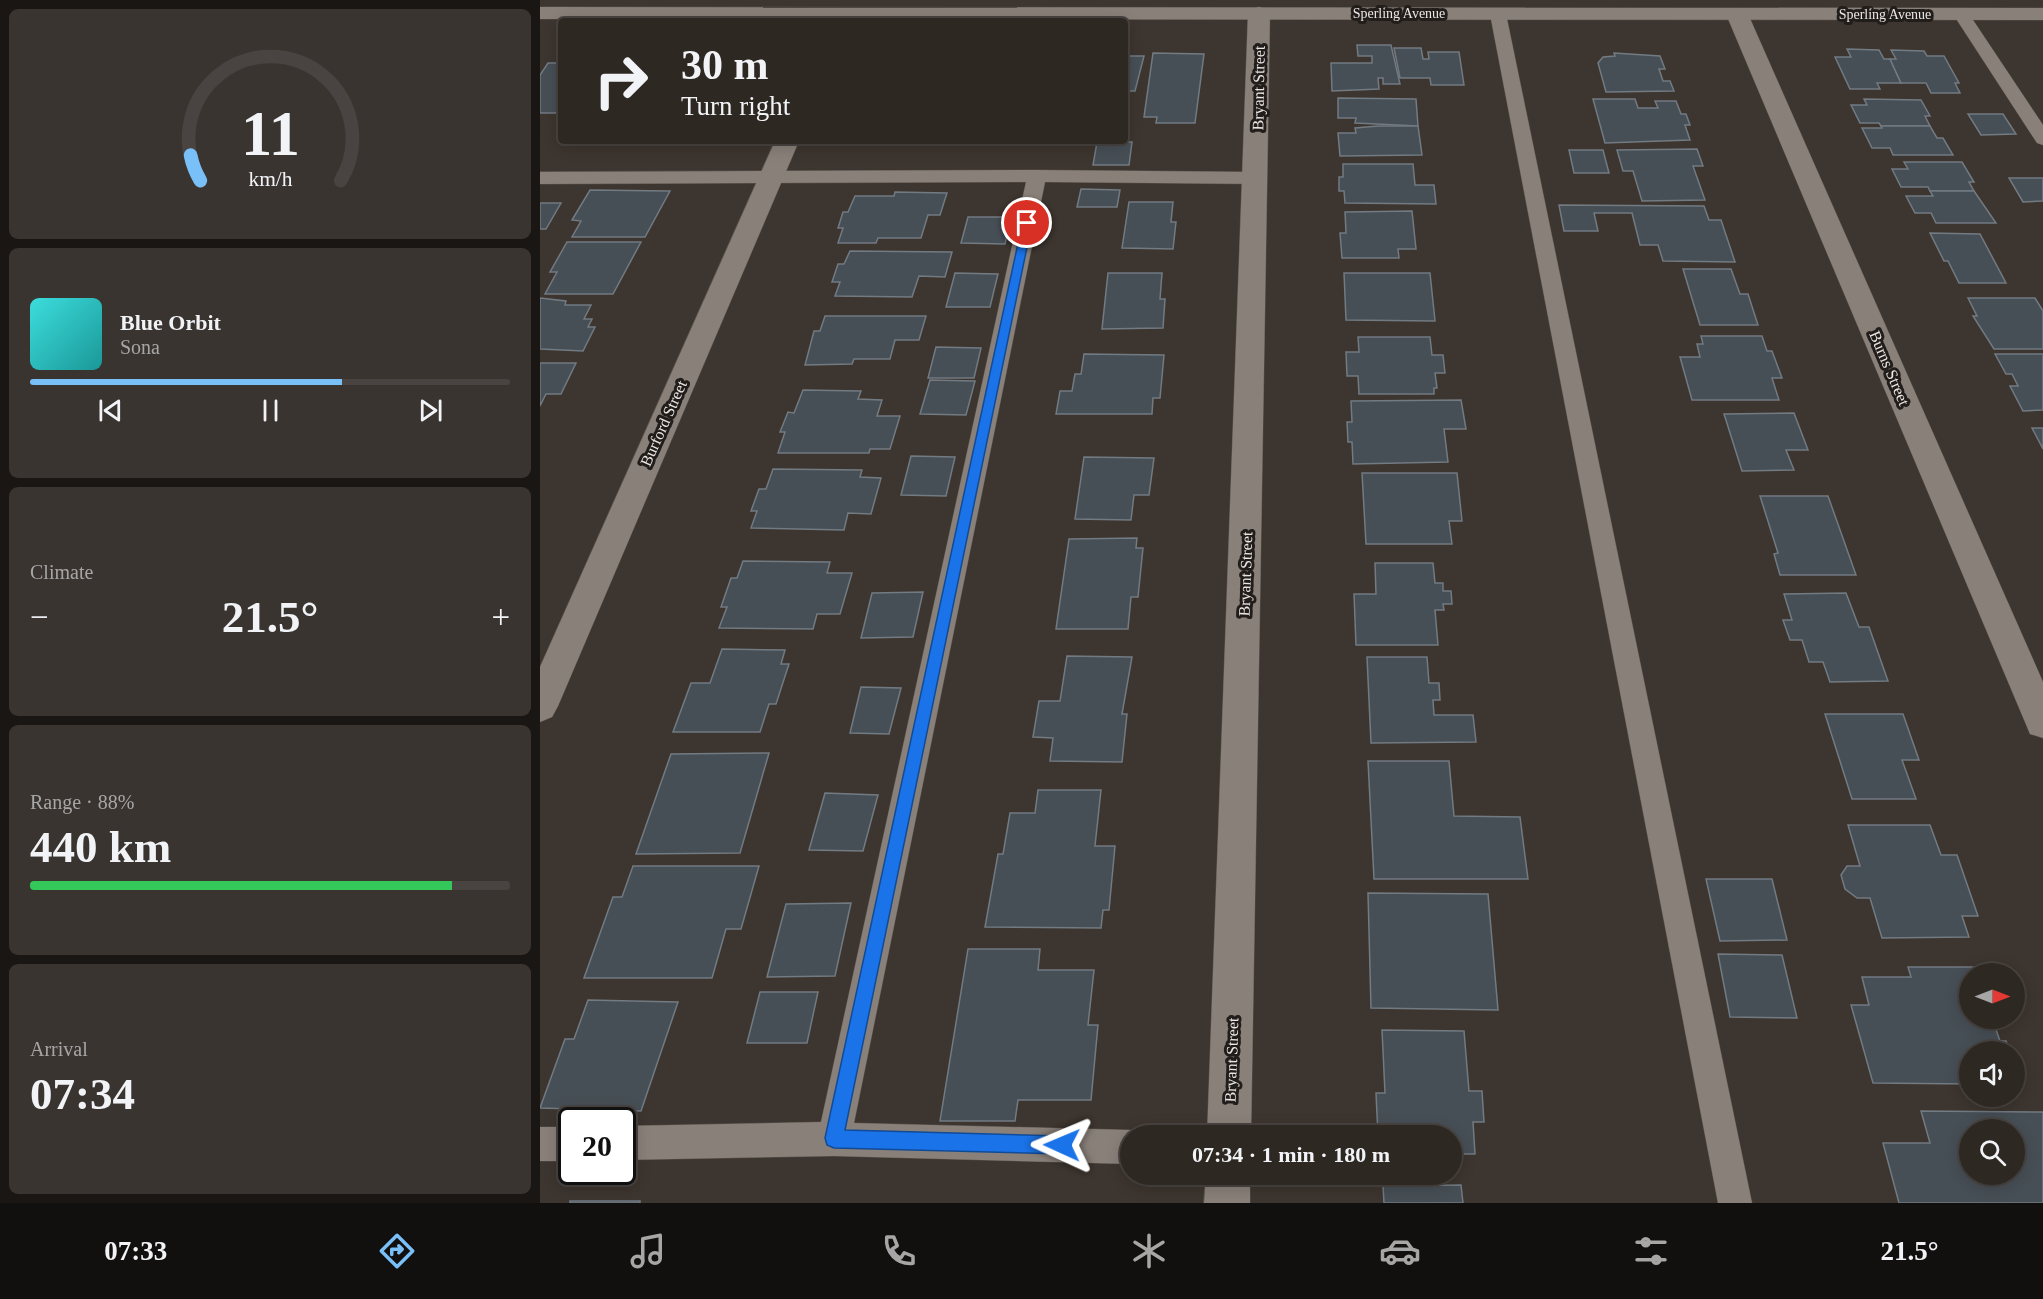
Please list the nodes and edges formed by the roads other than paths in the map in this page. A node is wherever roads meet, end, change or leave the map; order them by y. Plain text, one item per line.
1 (540, 13) edge
2 (1259, 13) junction
3 (1498, 14) junction
4 (1737, 14) junction
5 (1961, 14) junction
6 (2043, 14) edge
7 (840, 17) edge
8 (2043, 139) edge
9 (786, 144) edge
10 (1037, 176) junction
11 (771, 177) junction
12 (540, 178) edge
13 (1257, 178) junction
14 (554, 640) edge
15 (540, 706) edge
16 (2043, 723) edge
17 (1229, 1125) edge
18 (834, 1138) junction
19 (636, 1143) edge
20 (540, 1144) edge
21 (558, 1144) edge
22 (1120, 1147) edge
23 (1228, 1185) edge
24 (1227, 1203) edge
25 (1735, 1203) edge

1 - 7 street, Sperling Avenue
2 - 3 street, Sperling Avenue
2 - 7 street, Sperling Avenue
2 - 13 street, Bryant Street
3 - 4 street, Sperling Avenue
3 - 25 lane
4 - 5 street, Sperling Avenue
4 - 16 street, Burns Street
5 - 6 street, Sperling Avenue
5 - 8 lane
9 - 11 street, Burford Street
10 - 11 lane
10 - 13 lane
10 - 18 lane
11 - 12 lane
11 - 14 street, Burford Street
13 - 17 street, Bryant Street
14 - 15 street, Burford Street
18 - 19 lane
18 - 22 lane
20 - 21 lane
23 - 24 street

